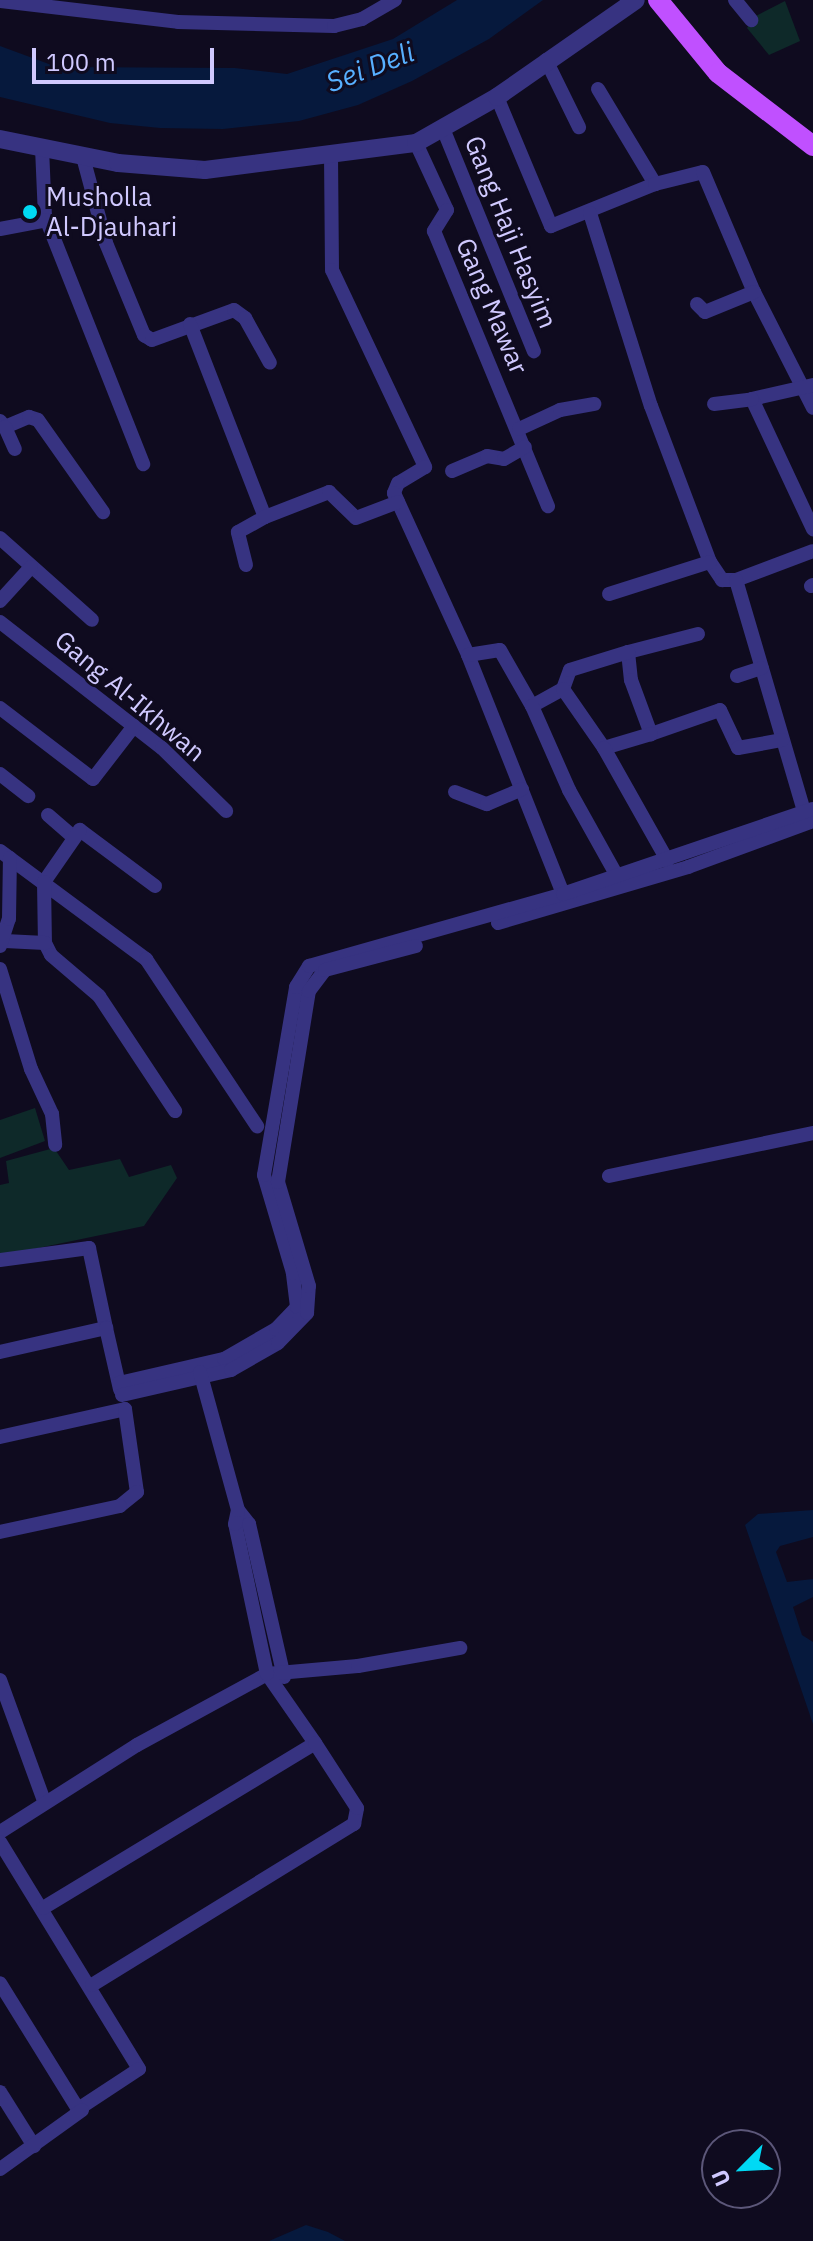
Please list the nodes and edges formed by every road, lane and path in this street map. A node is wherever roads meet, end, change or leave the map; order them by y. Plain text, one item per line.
1 (395, 0) edge
2 (636, 0) edge
3 (658, 0) edge
4 (735, 0) edge
5 (0, 1) edge
6 (751, 20) dead end
7 (546, 60) junction
8 (598, 89) dead end
9 (497, 97) junction
10 (579, 127) dead end
11 (444, 131) junction
12 (0, 139) edge
13 (416, 143) junction
14 (813, 146) edge
15 (42, 148) junction
16 (331, 155) junction
17 (83, 157) junction
18 (655, 184) junction
19 (590, 213) junction
20 (47, 220) junction
21 (0, 229) edge
22 (754, 292) junction
23 (697, 304) dead end
24 (190, 324) junction
25 (534, 351) dead end
26 (270, 363) dead end
27 (806, 385) edge
28 (752, 399) junction
29 (594, 404) dead end
30 (714, 404) dead end
31 (813, 408) edge
32 (2, 424) edge
33 (519, 429) junction
34 (525, 447) junction
35 (15, 449) dead end
36 (143, 464) dead end
37 (452, 471) dead end
38 (398, 502) junction
39 (548, 506) dead end
40 (103, 512) dead end
41 (265, 517) junction
42 (813, 529) edge
43 (0, 538) edge
44 (813, 551) edge
45 (710, 562) junction
46 (246, 565) dead end
47 (31, 567) junction
48 (736, 580) junction
49 (609, 594) dead end
50 (0, 601) edge
51 (92, 620) dead end
52 (0, 622) edge
53 (698, 634) dead end
54 (628, 652) junction
55 (468, 655) junction
56 (762, 668) junction
57 (737, 676) dead end
58 (563, 689) junction
59 (532, 706) junction
60 (0, 708) edge
61 (134, 726) junction
62 (651, 734) junction
63 (782, 740) junction
64 (604, 748) junction
65 (0, 774) edge
66 (522, 789) junction
67 (455, 792) dead end
68 (28, 796) dead end
69 (226, 811) dead end
70 (810, 814) edge
71 (48, 815) dead end
72 (73, 837) junction
73 (5, 854) edge
74 (667, 860) junction
75 (686, 861) junction
76 (616, 874) junction
77 (44, 882) junction
78 (155, 886) dead end
79 (563, 894) junction
80 (506, 916) junction
81 (45, 943) junction
82 (3, 944) edge
83 (0, 969) edge
84 (175, 1111) dead end
85 (257, 1126) dead end
86 (813, 1133) edge
87 (55, 1145) dead end
88 (609, 1176) dead end
89 (0, 1260) edge
90 (106, 1328) junction
91 (0, 1352) edge
92 (200, 1374) junction
93 (122, 1396) junction
94 (0, 1437) edge
95 (238, 1510) junction
96 (0, 1532) edge
97 (278, 1640) junction
98 (260, 1645) junction
99 (460, 1648) dead end
100 (285, 1670) junction
101 (267, 1674) junction
102 (0, 1680) edge
103 (283, 1692) junction
104 (315, 1743) junction
105 (44, 1801) junction
106 (0, 1832) edge
107 (0, 1842) edge
108 (43, 1908) junction
109 (0, 1983) edge
110 (92, 1985) junction
111 (0, 2092) edge
112 (82, 2110) junction
113 (34, 2146) junction
114 (0, 2169) edge

1 - 5 street
2 - 7 street
3 - 14 main road
4 - 6 street
7 - 9 street
7 - 10 street
8 - 18 street
9 - 11 street
9 - 19 street
11 - 13 street
11 - 25 street, Gang Haji Hasyim
12 - 15 street
13 - 16 street
13 - 33 street, Gang Mawar
15 - 17 street
15 - 20 street
16 - 17 street
16 - 38 street
17 - 24 street
18 - 19 street
18 - 22 street
19 - 45 street
20 - 21 street
20 - 36 street
22 - 23 street
22 - 27 street
24 - 26 street
24 - 41 street
27 - 28 street
27 - 31 street
28 - 30 street
28 - 42 street
29 - 33 street
32 - 35 street
32 - 40 street
33 - 34 street, Gang Mawar
34 - 37 street
34 - 39 street, Gang Mawar
38 - 41 street
38 - 55 street
41 - 46 street
43 - 47 street
44 - 48 street
45 - 48 street
45 - 49 street
47 - 50 street
47 - 51 street
48 - 56 street
52 - 61 street, Gang Al-Ikhwan
53 - 54 street
54 - 58 street
54 - 62 street
55 - 59 street
55 - 66 street
56 - 57 street
56 - 63 street
58 - 59 street
58 - 64 street
59 - 76 street
60 - 61 street
61 - 69 street, Gang Al-Ikhwan
62 - 63 street
62 - 64 street
63 - 70 street
64 - 74 street
65 - 68 street
66 - 67 street
66 - 79 street
70 - 75 street
71 - 72 street
72 - 77 street
72 - 78 street
73 - 77 street
73 - 82 street
74 - 75 street
74 - 76 street
75 - 80 street
76 - 79 street
77 - 81 street
77 - 85 street
79 - 80 street
80 - 92 street
81 - 82 street
81 - 84 street
83 - 87 street
86 - 88 street
89 - 90 street
90 - 91 street
90 - 93 street
92 - 93 street
92 - 95 street
93 - 94 street
93 - 96 street
95 - 97 street
95 - 98 street
97 - 98 street
97 - 100 street
98 - 101 street
99 - 100 street
100 - 101 street
100 - 103 street
101 - 103 street
101 - 105 street
102 - 105 street
103 - 104 street
104 - 108 street
104 - 110 street
105 - 106 street
107 - 108 street
108 - 110 street
109 - 112 street
110 - 112 street
111 - 113 street
112 - 113 street
113 - 114 street

